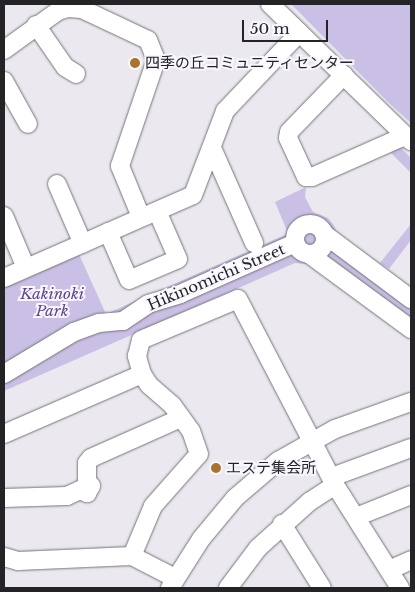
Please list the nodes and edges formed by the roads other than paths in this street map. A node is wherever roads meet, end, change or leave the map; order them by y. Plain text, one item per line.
1 (270, 4) edge
2 (36, 26) junction
3 (299, 33) junction
4 (4, 50) edge
5 (76, 74) dead end
6 (344, 76) junction
7 (4, 81) edge
8 (28, 124) dead end
9 (408, 138) edge
10 (212, 148) junction
11 (57, 184) dead end
12 (158, 211) junction
13 (4, 216) edge
14 (141, 217) junction
15 (108, 232) junction
16 (324, 234) junction
17 (254, 243) dead end
18 (295, 243) junction
19 (83, 244) junction
20 (309, 254) junction
21 (26, 268) junction
22 (4, 278) edge
23 (411, 299) edge
24 (411, 330) edge
25 (4, 374) edge
26 (142, 374) junction
27 (411, 402) edge
28 (181, 418) junction
29 (4, 434) edge
30 (312, 439) junction
31 (411, 448) edge
32 (333, 481) junction
33 (411, 495) edge
34 (4, 498) edge
35 (356, 517) junction
36 (282, 524) junction
37 (132, 556) junction
38 (4, 557) edge
39 (411, 560) edge
40 (389, 570) junction
41 (172, 583) edge
42 (235, 584) edge
43 (322, 588) edge
44 (400, 588) edge

1 - 3 street
2 - 4 street
2 - 5 street
2 - 14 street
3 - 6 street
3 - 10 street
6 - 9 street
6 - 9 street
7 - 8 street
10 - 12 street
10 - 17 street
11 - 19 street
12 - 14 street
12 - 15 street
13 - 21 street
14 - 15 street
15 - 19 street
16 - 18 street
16 - 20 street
16 - 23 street
18 - 20 street
18 - 25 street, Hikinomichi Street
19 - 21 street
20 - 24 street, Hikinomichi Street
21 - 22 street
26 - 28 street
26 - 29 street
26 - 30 street
27 - 30 street
28 - 34 street
28 - 37 street
30 - 32 street
30 - 41 street
31 - 32 street
32 - 35 street
32 - 36 street
33 - 35 street
35 - 40 street
36 - 42 street
36 - 43 street
37 - 38 street
37 - 41 street
39 - 40 street
40 - 44 street

